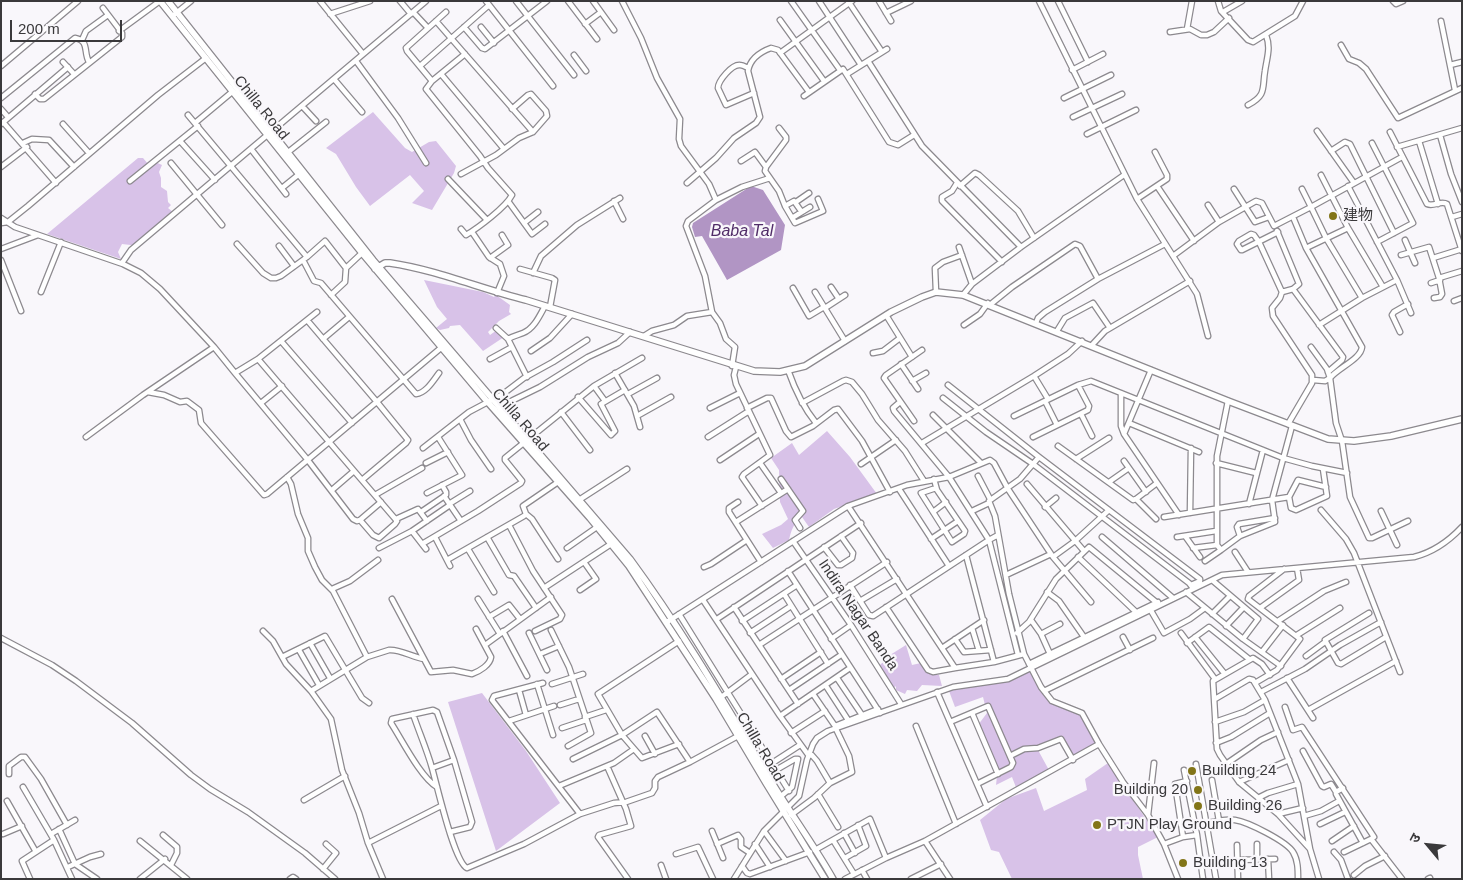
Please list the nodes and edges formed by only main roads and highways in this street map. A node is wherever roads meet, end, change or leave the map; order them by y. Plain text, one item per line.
1 (160, 1) edge
2 (168, 1) edge
3 (174, 14) junction
4 (269, 134) junction
5 (343, 226) junction
6 (377, 268) junction
7 (490, 400) junction
8 (1462, 419) edge
9 (525, 441) junction
10 (560, 481) junction
11 (608, 536) junction
12 (669, 620) junction
13 (719, 699) junction
14 (734, 724) junction
15 (761, 770) junction
16 (786, 810) junction
17 (812, 851) junction
18 (825, 879) edge
19 (833, 879) edge

1 - 3 main road, Chilla Road
2 - 3 main road, Chilla Road
3 - 4 main road, Chilla Road
3 - 4 main road, Chilla Road
4 - 5 main road, Chilla Road
4 - 5 main road
5 - 6 main road
5 - 6 main road, Chilla Road
6 - 7 main road, Chilla Road
6 - 8 main road
7 - 9 main road, Chilla Road
7 - 9 main road
9 - 10 main road, Chilla Road
10 - 11 main road
10 - 11 main road, Chilla Road
11 - 12 main road, Chilla Road
11 - 12 main road
12 - 13 main road
12 - 13 main road, Chilla Road
13 - 14 main road, Chilla Road
14 - 15 main road
14 - 15 main road, Chilla Road
15 - 16 main road, Chilla Road
15 - 16 main road
16 - 17 main road, Chilla Road
16 - 17 main road
17 - 18 main road, Chilla Road
17 - 19 main road

